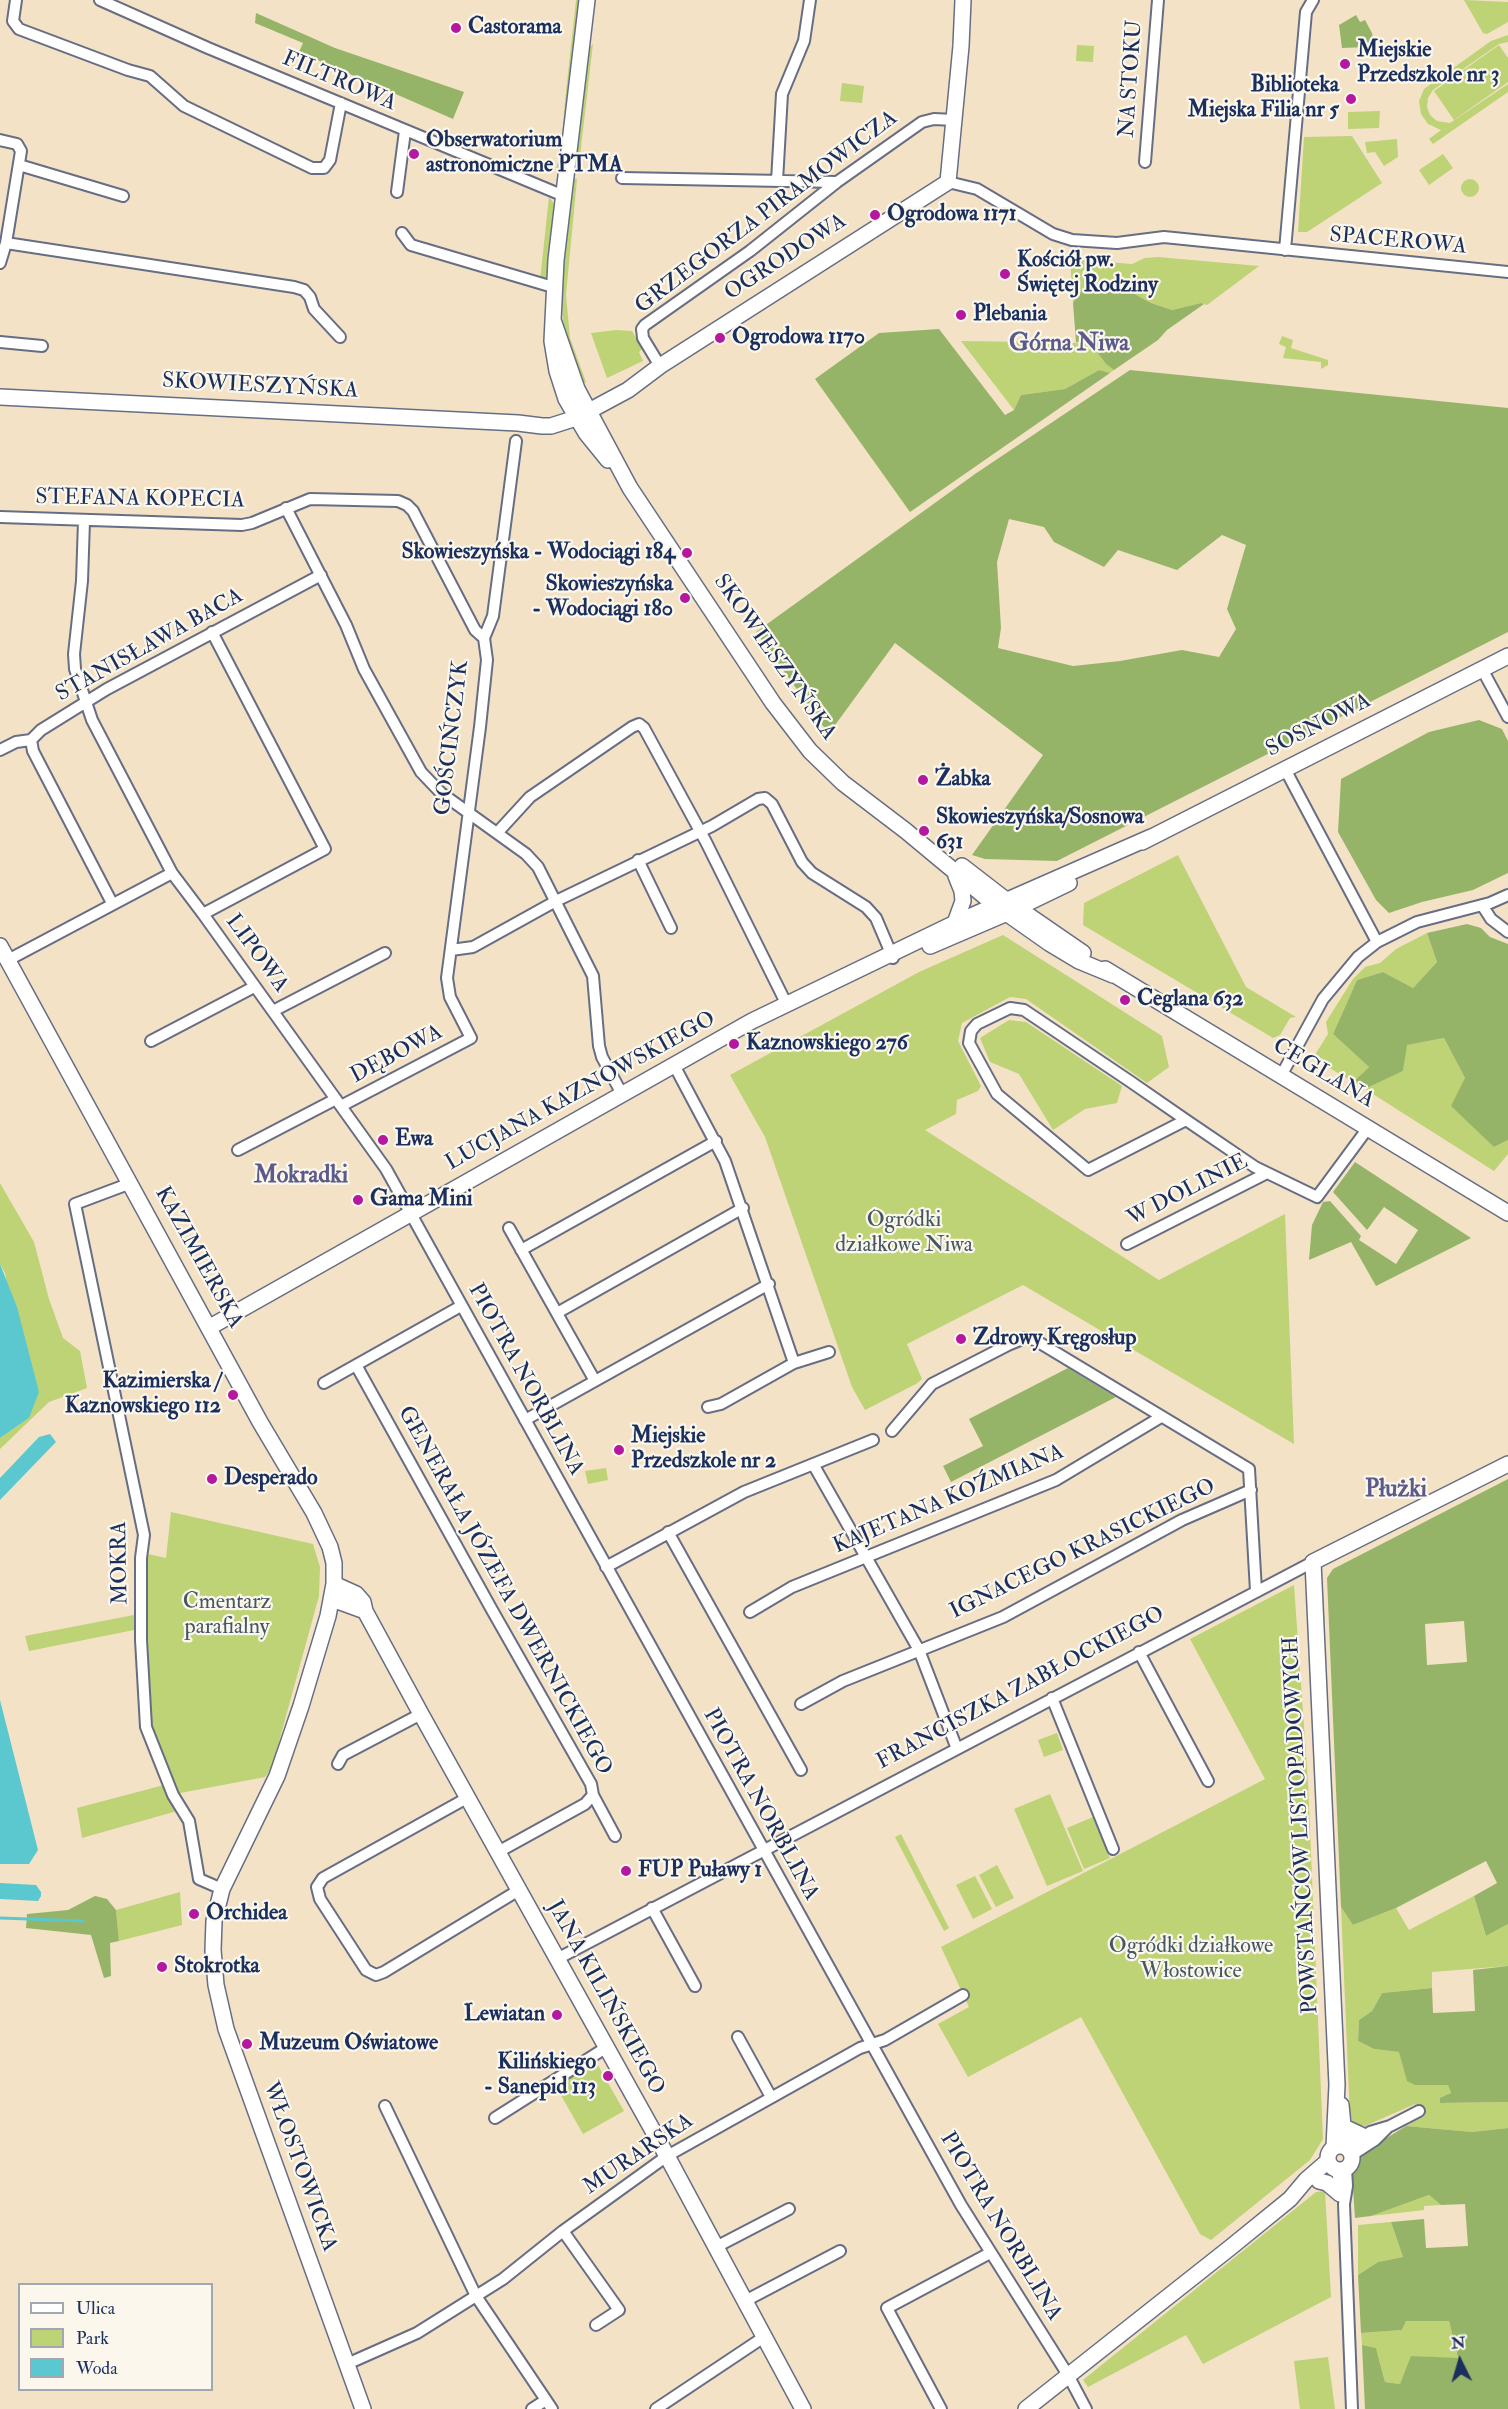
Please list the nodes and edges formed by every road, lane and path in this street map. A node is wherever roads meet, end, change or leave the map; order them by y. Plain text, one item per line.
1 (16, 0) edge
2 (100, 0) edge
3 (587, 0) edge
4 (810, 0) edge
5 (963, 0) edge
6 (1158, 0) edge
7 (1313, 0) edge
8 (340, 103) junction
9 (954, 120) junction
10 (405, 131) junction
11 (0, 140) edge
12 (1145, 162) dead end
13 (19, 165) junction
14 (622, 178) dead end
15 (777, 181) junction
16 (837, 182) junction
17 (948, 182) junction
18 (397, 192) dead end
19 (123, 196) dead end
20 (564, 196) junction
21 (402, 233) dead end
22 (6, 243) junction
23 (1285, 250) junction
24 (0, 263) edge
25 (1508, 272) edge
26 (553, 287) junction
27 (340, 337) dead end
28 (0, 342) edge
29 (42, 346) dead end
30 (654, 370) junction
31 (0, 396) edge
32 (580, 411) junction
33 (516, 441) dead end
34 (286, 508) junction
35 (0, 517) edge
36 (84, 520) junction
37 (321, 575) junction
38 (212, 632) junction
39 (484, 638) junction
40 (1508, 656) edge
41 (1482, 669) junction
42 (85, 704) junction
43 (1508, 717) edge
44 (31, 740) junction
45 (0, 750) edge
46 (1285, 769) junction
47 (468, 810) junction
48 (700, 831) junction
49 (906, 831) junction
50 (497, 833) junction
51 (1151, 837) junction
52 (638, 860) junction
53 (172, 873) junction
54 (954, 873) junction
55 (1047, 893) junction
56 (1508, 895) edge
57 (556, 901) junction
58 (112, 903) junction
59 (1482, 905) junction
60 (1006, 906) junction
61 (203, 914) junction
62 (955, 923) junction
63 (1048, 927) junction
64 (671, 928) dead end
65 (1508, 932) edge
66 (1377, 942) junction
67 (451, 950) junction
68 (4, 953) edge
69 (385, 953) dead end
70 (892, 958) junction
71 (1113, 975) junction
72 (254, 987) junction
73 (787, 1005) junction
74 (273, 1011) junction
75 (471, 1038) joint
76 (151, 1041) dead end
77 (674, 1065) junction
78 (1282, 1074) junction
79 (622, 1094) junction
80 (339, 1103) junction
81 (1186, 1120) junction
82 (1368, 1128) junction
83 (716, 1141) junction
84 (238, 1150) dead end
85 (1267, 1173) junction
86 (131, 1184) junction
87 (743, 1208) junction
88 (1508, 1213) edge
89 (411, 1214) junction
90 (509, 1228) dead end
91 (1127, 1244) dead end
92 (521, 1250) junction
93 (769, 1284) junction
94 (461, 1306) junction
95 (557, 1313) junction
96 (210, 1327) junction
97 (829, 1352) dead end
98 (794, 1363) junction
99 (356, 1365) junction
100 (595, 1381) junction
101 (324, 1383) dead end
102 (708, 1407) dead end
103 (1161, 1417) junction
104 (525, 1420) junction
105 (892, 1431) dead end
106 (873, 1440) dead end
107 (813, 1464) junction
108 (1508, 1464) edge
109 (1251, 1490) junction
110 (668, 1532) junction
111 (867, 1556) junction
112 (1313, 1562) junction
113 (606, 1567) junction
114 (1256, 1591) junction
115 (333, 1592) junction
116 (750, 1612) dead end
117 (919, 1650) junction
118 (1139, 1653) junction
119 (1052, 1698) junction
120 (801, 1704) dead end
121 (421, 1714) junction
122 (957, 1749) junction
123 (338, 1764) dead end
124 (801, 1770) dead end
125 (1208, 1781) dead end
126 (593, 1795) junction
127 (467, 1798) junction
128 (615, 1836) dead end
129 (763, 1849) junction
130 (1113, 1849) dead end
131 (498, 1852) junction
132 (222, 1889) junction
133 (519, 1890) junction
134 (652, 1908) junction
135 (557, 1959) junction
136 (695, 1986) dead end
137 (963, 1995) dead end
138 (738, 2037) dead end
139 (871, 2044) junction
140 (607, 2047) junction
141 (1337, 2085) junction
142 (771, 2097) junction
143 (385, 2106) dead end
144 (1419, 2111) dead end
145 (495, 2118) dead end
146 (1390, 2126) junction
147 (1344, 2127) junction
148 (1363, 2136) junction
149 (667, 2156) junction
150 (1340, 2158) junction
151 (1319, 2181) junction
152 (1290, 2199) junction
153 (1342, 2199) junction
154 (789, 2209) dead end
155 (563, 2231) junction
156 (716, 2247) junction
157 (840, 2252) dead end
158 (990, 2253) junction
159 (476, 2296) junction
160 (745, 2301) junction
161 (596, 2325) dead end
162 (764, 2337) junction
163 (347, 2364) junction
164 (1068, 2375) junction
165 (549, 2404) edge
166 (669, 2405) edge
167 (363, 2409) edge
168 (532, 2409) edge
169 (656, 2409) edge
170 (803, 2409) edge
171 (941, 2409) edge
172 (1026, 2409) edge
173 (1086, 2409) edge
174 (1353, 2409) edge

1 - 8 street
2 - 8 street, FILTROWA
3 - 20 street
4 - 15 street
5 - 9 street
6 - 12 street, NA STOKU
7 - 23 street
8 - 10 street, FILTROWA
9 - 16 street, GRZEGORZA PIRAMOWICZA
9 - 17 street
10 - 18 street
10 - 20 street, FILTROWA
11 - 13 street
13 - 19 street
13 - 22 street
14 - 15 street
15 - 16 street
16 - 30 street, GRZEGORZA PIRAMOWICZA
17 - 23 street, SPACEROWA
17 - 30 street, OGRODOWA
20 - 26 street
21 - 26 street
22 - 24 street
22 - 27 street
23 - 25 street, SPACEROWA
26 - 32 street
28 - 29 street
30 - 32 street, OGRODOWA
31 - 32 street, SKOWIESZYŃSKA
32 - 49 street, SKOWIESZYŃSKA
33 - 39 street, GOŚCIŃCZYK
34 - 36 street, STEFANA KOPECIA
34 - 37 street
34 - 39 street, STEFANA KOPECIA
35 - 36 street, STEFANA KOPECIA
36 - 42 street, LIPOWA
37 - 38 street, STANISŁAWA BACA
37 - 47 street
38 - 42 street, STANISŁAWA BACA
38 - 61 street
39 - 47 street, GOŚCIŃCZYK
40 - 41 street, SOSNOWA
41 - 43 street
41 - 46 street, SOSNOWA
42 - 44 street, STANISŁAWA BACA
42 - 53 street, LIPOWA
44 - 45 street, STANISŁAWA BACA
44 - 58 street
46 - 51 street, SOSNOWA
46 - 66 street
47 - 50 street
47 - 67 street, GOŚCIŃCZYK
48 - 50 street
48 - 52 street
48 - 70 street
48 - 73 street
49 - 54 street, SKOWIESZYŃSKA
49 - 60 street, SKOWIESZYŃSKA
50 - 57 street
51 - 55 street, SOSNOWA
51 - 60 street, SOSNOWA
52 - 57 street
52 - 64 street
53 - 58 street
53 - 61 street, LIPOWA
54 - 60 street, SKOWIESZYŃSKA
54 - 62 street
55 - 60 street, SOSNOWA
55 - 63 street
56 - 59 street
57 - 67 street
57 - 79 street
58 - 68 street
59 - 65 street
59 - 66 street
60 - 62 street, LUCJANA KAZNOWSKIEGO
60 - 63 street, CEGLANA
60 - 70 street, LUCJANA KAZNOWSKIEGO
60 - 71 street, CEGLANA
61 - 72 street, LIPOWA
62 - 70 street, LUCJANA KAZNOWSKIEGO
63 - 71 street, CEGLANA
66 - 78 street
67 - 75 street, GOŚCIŃCZYK
68 - 86 street, KAZIMIERSKA
69 - 74 street
70 - 73 street, LUCJANA KAZNOWSKIEGO
71 - 78 street, CEGLANA
72 - 74 street, LIPOWA
72 - 76 street
73 - 77 street, LUCJANA KAZNOWSKIEGO
74 - 80 street, LIPOWA
75 - 80 street, DĘBOWA
77 - 79 street, LUCJANA KAZNOWSKIEGO
77 - 83 street
78 - 82 street, CEGLANA
79 - 89 street, LUCJANA KAZNOWSKIEGO
80 - 84 street, DĘBOWA
80 - 89 street, LIPOWA
81 - 81 street
81 - 85 street
82 - 85 street
82 - 88 street, CEGLANA
83 - 87 street
83 - 92 street
85 - 91 street, W DOLINIE
86 - 96 street, KAZIMIERSKA
86 - 132 street, MOKRA
87 - 93 street
87 - 95 street
89 - 94 street, PIOTRA NORBLINA
89 - 96 street, LUCJANA KAZNOWSKIEGO
90 - 92 street
92 - 95 street
93 - 98 street
93 - 100 street
94 - 99 street
94 - 104 street, PIOTRA NORBLINA
95 - 100 street
96 - 115 street, KAZIMIERSKA
97 - 98 street
98 - 102 street
99 - 101 street
99 - 126 street, GENERAŁA JÓZEFA DWERNICKIEGO
100 - 104 street
103 - 105 street
103 - 109 street
103 - 111 street, KAJETANA KOŹMIANA
104 - 113 street, PIOTRA NORBLINA
106 - 107 street
107 - 110 street
107 - 111 street
108 - 112 street, FRANCISZKA ZABŁOCKIEGO
109 - 114 street
109 - 117 street, IGNACEGO KRASICKIEGO
110 - 113 street
110 - 124 street
111 - 116 street, KAJETANA KOŹMIANA
111 - 117 street
112 - 114 street, FRANCISZKA ZABŁOCKIEGO
112 - 141 street, POWSTAŃCÓW LISTOPADOWYCH
113 - 129 street, PIOTRA NORBLINA
114 - 118 street, FRANCISZKA ZABŁOCKIEGO
115 - 121 street, JANA KILIŃSKIEGO
115 - 132 street, WŁOSTOWICKA
117 - 120 street, IGNACEGO KRASICKIEGO
117 - 122 street
118 - 119 street, FRANCISZKA ZABŁOCKIEGO
118 - 125 street
119 - 122 street, FRANCISZKA ZABŁOCKIEGO
119 - 130 street
121 - 123 street
121 - 127 street, JANA KILIŃSKIEGO
122 - 129 street, FRANCISZKA ZABŁOCKIEGO
126 - 128 street, GENERAŁA JÓZEFA DWERNICKIEGO
126 - 131 street
127 - 131 street, JANA KILIŃSKIEGO
127 - 133 street
129 - 134 street, FRANCISZKA ZABŁOCKIEGO
129 - 139 street, PIOTRA NORBLINA
131 - 133 street, JANA KILIŃSKIEGO
132 - 163 street, WŁOSTOWICKA
133 - 135 street, JANA KILIŃSKIEGO
134 - 135 street, FRANCISZKA ZABŁOCKIEGO
134 - 136 street
135 - 140 street, JANA KILIŃSKIEGO
137 - 139 street, MURARSKA
138 - 142 street
139 - 142 street, MURARSKA
139 - 158 street, PIOTRA NORBLINA
140 - 145 street
140 - 149 street, JANA KILIŃSKIEGO
141 - 147 street, POWSTAŃCÓW LISTOPADOWYCH
141 - 150 street, POWSTAŃCÓW LISTOPADOWYCH
142 - 149 street, MURARSKA
143 - 159 street
144 - 146 street
146 - 148 street
146 - 150 street
147 - 148 street
147 - 150 street, POWSTAŃCÓW LISTOPADOWYCH
148 - 150 street
149 - 155 street, MURARSKA
149 - 156 street, JANA KILIŃSKIEGO
150 - 151 street
150 - 152 street
150 - 153 street, POWSTAŃCÓW LISTOPADOWYCH
151 - 152 street
151 - 153 street
152 - 164 street
153 - 174 street, POWSTAŃCÓW LISTOPADOWYCH
154 - 156 street
155 - 159 street, MURARSKA
155 - 161 street
156 - 160 street, JANA KILIŃSKIEGO
157 - 160 street
158 - 164 street, PIOTRA NORBLINA
158 - 171 street
159 - 163 street, MURARSKA
159 - 165 street
160 - 162 street, JANA KILIŃSKIEGO
162 - 166 street
162 - 170 street, JANA KILIŃSKIEGO
163 - 167 street, WŁOSTOWICKA
164 - 172 street
164 - 173 street, PIOTRA NORBLINA
165 - 168 street
166 - 169 street

